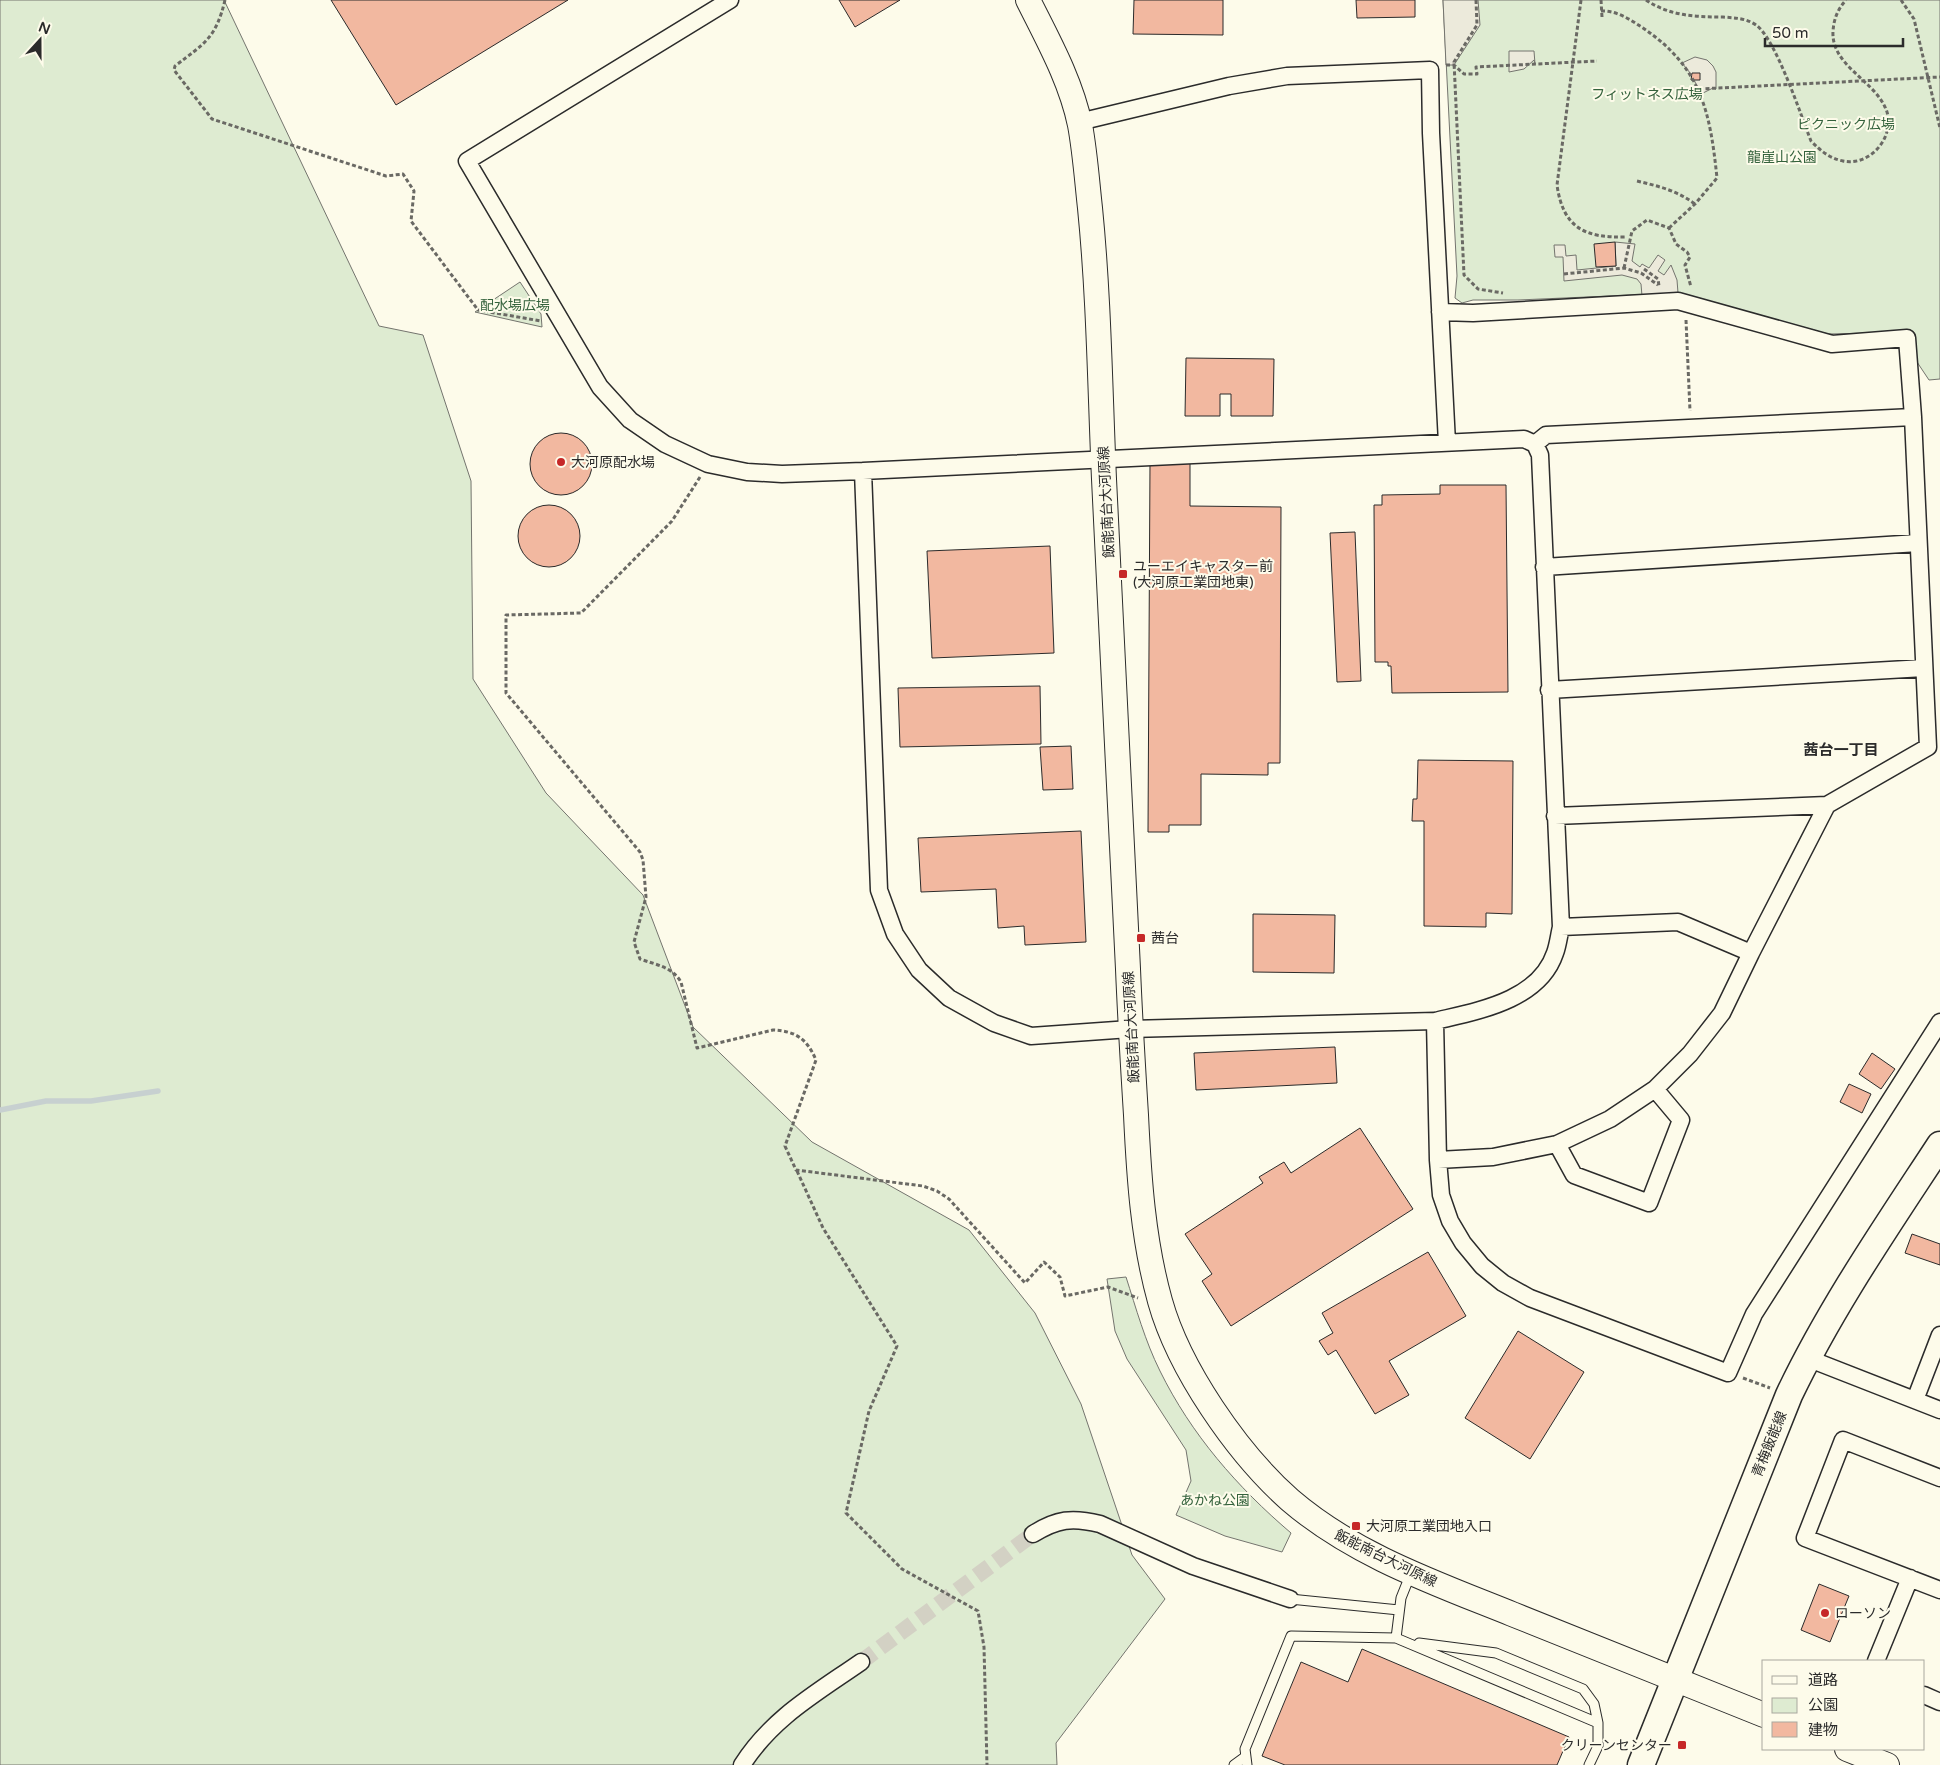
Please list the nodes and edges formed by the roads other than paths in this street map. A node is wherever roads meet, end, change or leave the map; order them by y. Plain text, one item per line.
1 (730, 0) edge
2 (1028, 0) edge
3 (1079, 122) junction
4 (1440, 312) junction
5 (1913, 417) junction
6 (1447, 443) junction
7 (1535, 444) junction
8 (1103, 460) junction
9 (863, 471) junction
10 (1918, 543) junction
11 (1544, 567) junction
12 (1924, 668) junction
13 (1549, 690) junction
14 (1827, 805) junction
15 (1555, 816) junction
16 (1561, 927) junction
17 (1751, 953) junction
18 (1435, 1021) junction
19 (1940, 1022) edge
20 (1130, 1029) junction
21 (1655, 1088) junction
22 (1557, 1144) junction
23 (1940, 1145) edge
24 (1438, 1160) junction
25 (1940, 1335) edge
26 (1807, 1358) junction
27 (1915, 1400) junction
28 (1940, 1410) edge
29 (1940, 1478) edge
30 (1033, 1534) tunnel mouth
31 (1411, 1573) junction
32 (1910, 1578) junction
33 (1940, 1590) edge
34 (1290, 1599) joint
35 (1399, 1610) junction
36 (1396, 1638) junction
37 (1406, 1642) junction
38 (1876, 1660) edge
39 (860, 1662) tunnel mouth
40 (1674, 1680) junction
41 (1925, 1695) edge
42 (1940, 1702) edge
43 (1762, 1715) edge
44 (1598, 1723) junction
45 (1850, 1750) edge
46 (1246, 1761) edge
47 (742, 1765) edge
48 (1234, 1765) edge
49 (1590, 1765) edge
50 (1641, 1765) edge
51 (1887, 1765) edge

1 - 9 street
2 - 3 street, 飯能南台大河原線
3 - 4 street
3 - 8 street, 飯能南台大河原線
4 - 5 street
4 - 6 street
5 - 7 street
5 - 10 street
6 - 7 street
6 - 8 street
7 - 11 street
8 - 9 street
8 - 20 street, 飯能南台大河原線
9 - 20 street
10 - 11 street
10 - 12 street
11 - 13 street
12 - 13 street
12 - 14 street
13 - 15 street
14 - 15 street
14 - 17 street
15 - 16 street
16 - 17 street
16 - 18 street
17 - 21 street
18 - 20 street
18 - 24 street
19 - 24 street
20 - 31 street, 飯能南台大河原線
21 - 22 street
21 - 22 street
22 - 24 street
23 - 26 main road, 青梅飯能線
25 - 27 street
26 - 27 street
26 - 40 main road, 青梅飯能線
27 - 28 street
29 - 32 street
30 - 34 street
31 - 35 lane
31 - 40 street, 飯能南台大河原線
32 - 33 street
32 - 38 street
34 - 35 lane
35 - 36 lane
36 - 37 lane
36 - 46 lane
37 - 44 lane
37 - 44 lane
39 - 47 street
40 - 43 street, 飯能南台大河原線
40 - 50 main road, 青梅飯能線
41 - 42 street
44 - 49 lane
45 - 51 street
46 - 48 lane

